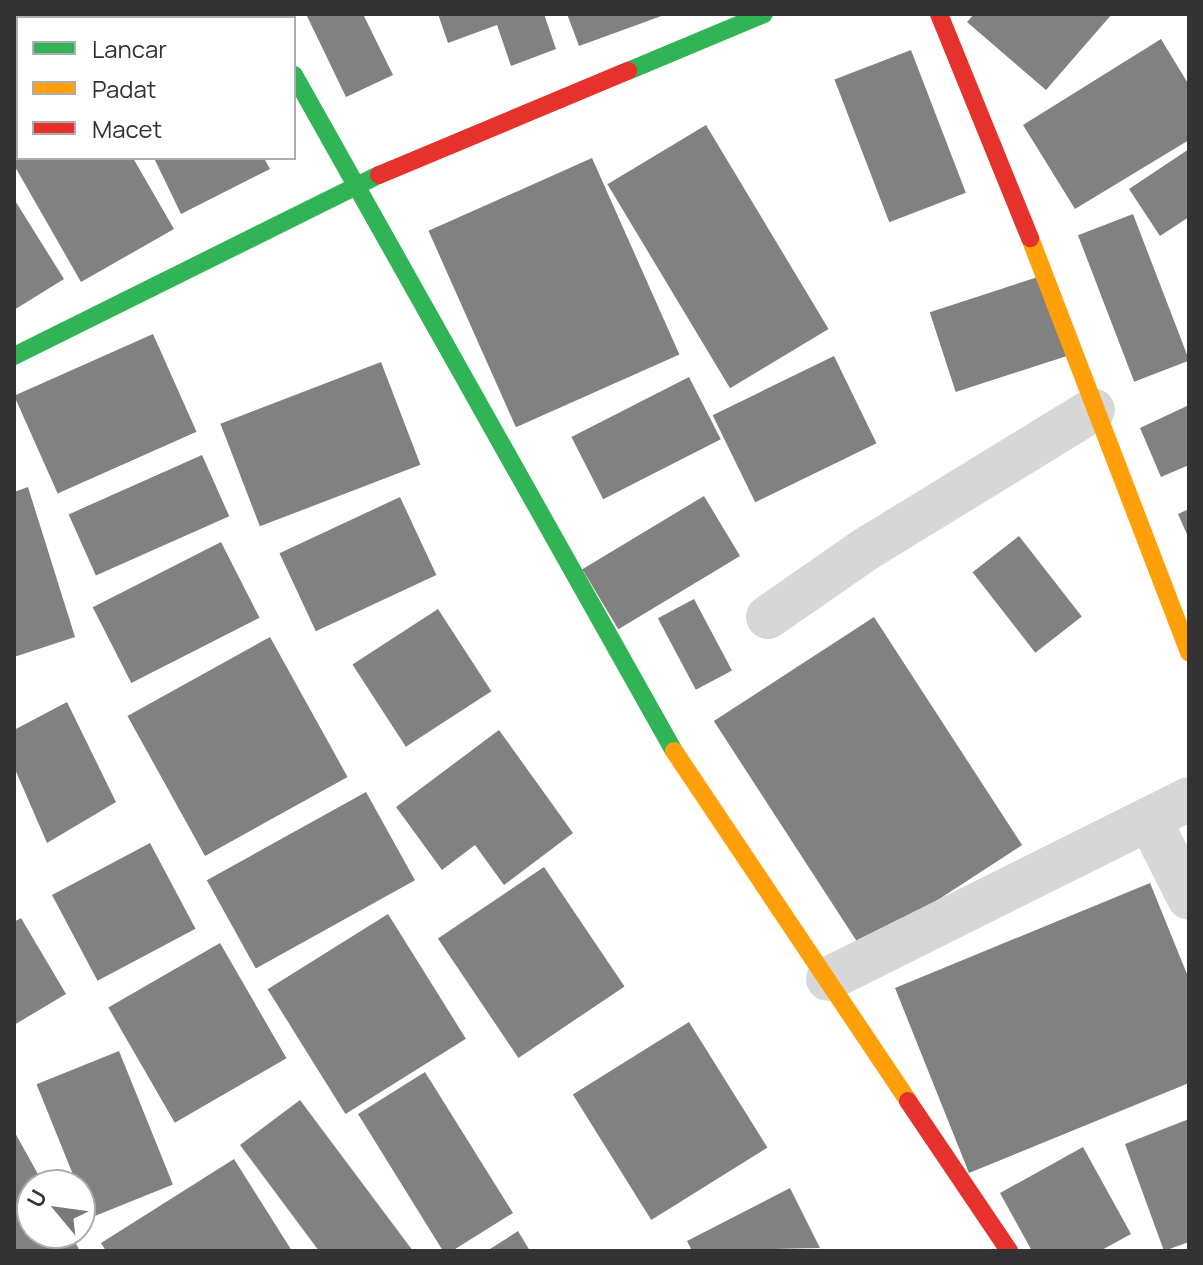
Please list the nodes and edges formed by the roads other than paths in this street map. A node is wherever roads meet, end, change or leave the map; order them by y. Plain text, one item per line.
1 (939, 14) edge
2 (747, 18) edge
3 (296, 79) edge
4 (353, 186) junction
5 (14, 356) edge
6 (1093, 410) junction
7 (768, 617) dead end
8 (1189, 653) edge
9 (1189, 799) edge
10 (1150, 821) junction
11 (1189, 898) edge
12 (828, 979) junction
13 (1009, 1251) edge

1 - 6 street
2 - 4 street
3 - 4 street
4 - 5 street
4 - 12 street
6 - 7 street
6 - 8 street
9 - 10 street
10 - 11 street
10 - 12 street
12 - 13 street

